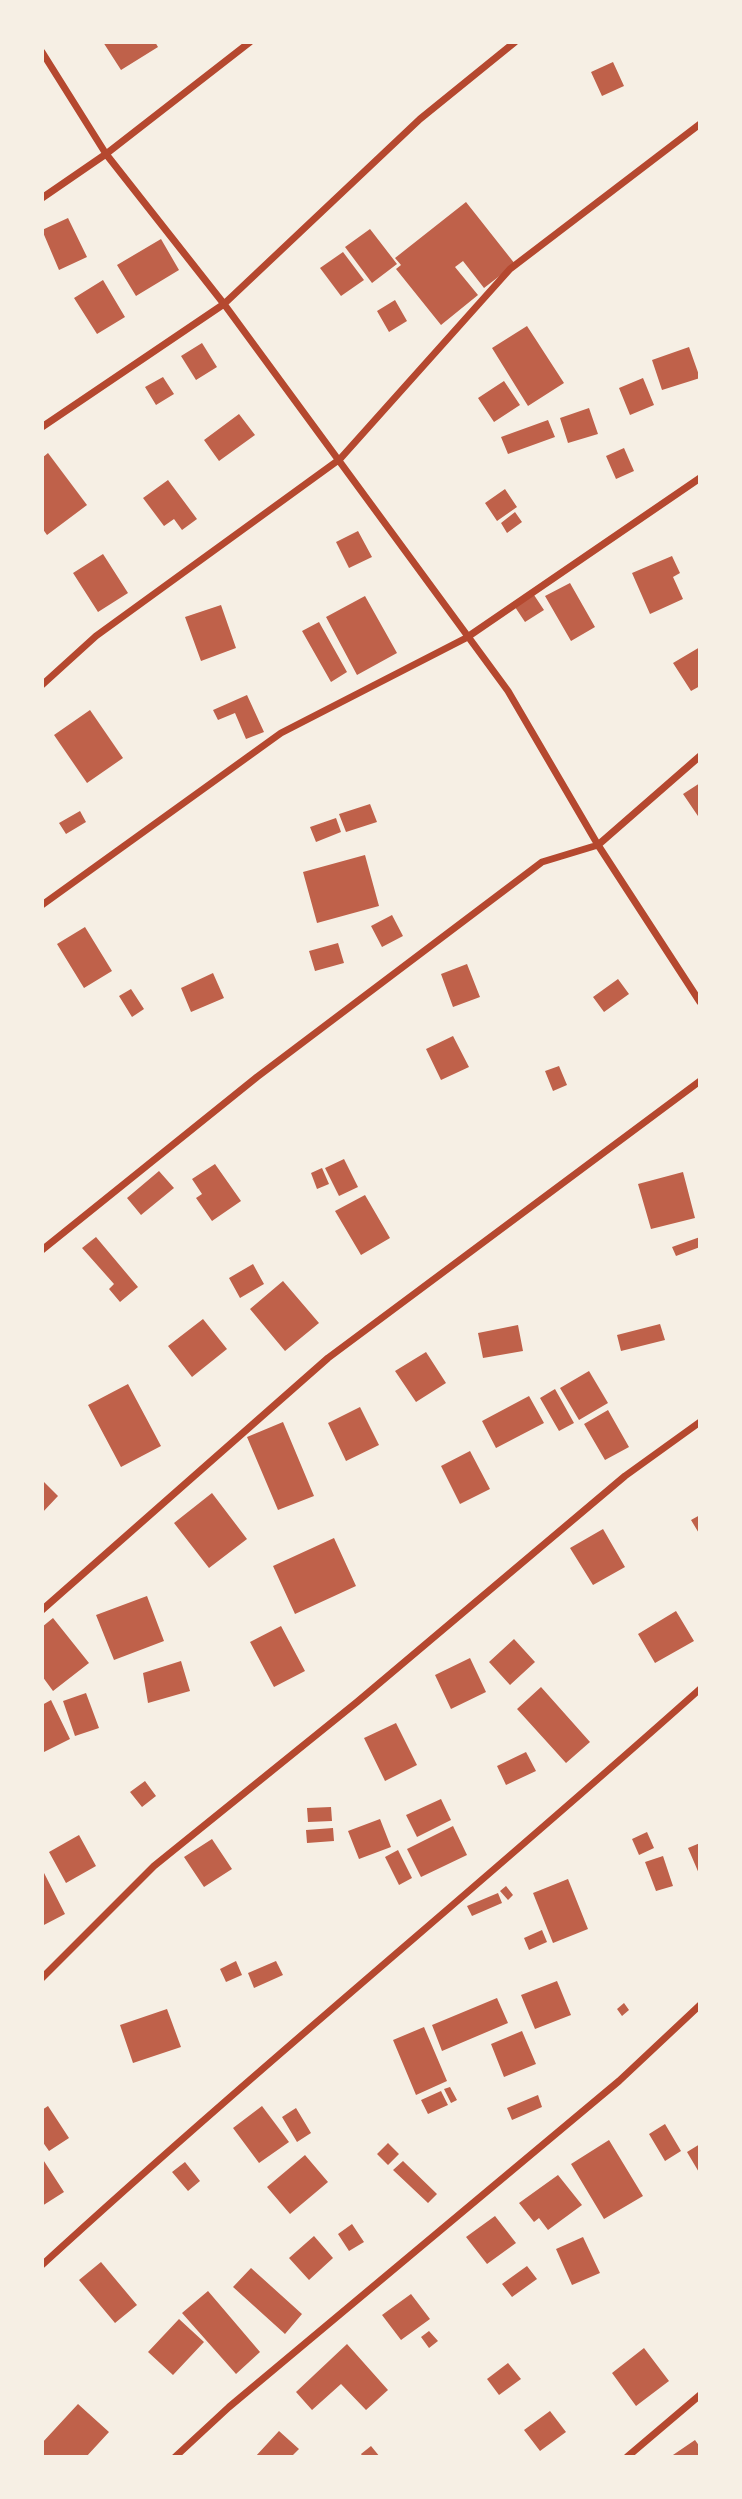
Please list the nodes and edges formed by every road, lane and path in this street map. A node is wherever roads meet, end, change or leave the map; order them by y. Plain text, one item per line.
1 (250, 42) edge
2 (515, 42) edge
3 (42, 52) edge
4 (700, 124) edge
5 (106, 154) junction
6 (42, 198) edge
7 (224, 304) junction
8 (42, 427) edge
9 (340, 459) junction
10 (700, 478) edge
11 (466, 638) junction
12 (42, 685) edge
13 (700, 756) edge
14 (598, 845) junction
15 (42, 905) edge
16 (700, 1002) edge
17 (700, 1080) edge
18 (42, 1250) edge
19 (700, 1422) edge
20 (42, 1610) edge
21 (700, 1689) edge
22 (42, 1978) edge
23 (700, 2005) edge
24 (42, 2264) edge
25 (700, 2395) edge
26 (175, 2457) edge
27 (627, 2457) edge

1 - 5 street
2 - 7 street
3 - 5 street
4 - 9 street
5 - 6 street
5 - 7 street
7 - 8 street
7 - 9 street
9 - 11 street
9 - 12 street
10 - 11 street
11 - 14 street
11 - 15 street
13 - 14 street
14 - 16 street
14 - 18 street
17 - 20 street
19 - 22 street
21 - 24 street
23 - 26 street
25 - 27 street

